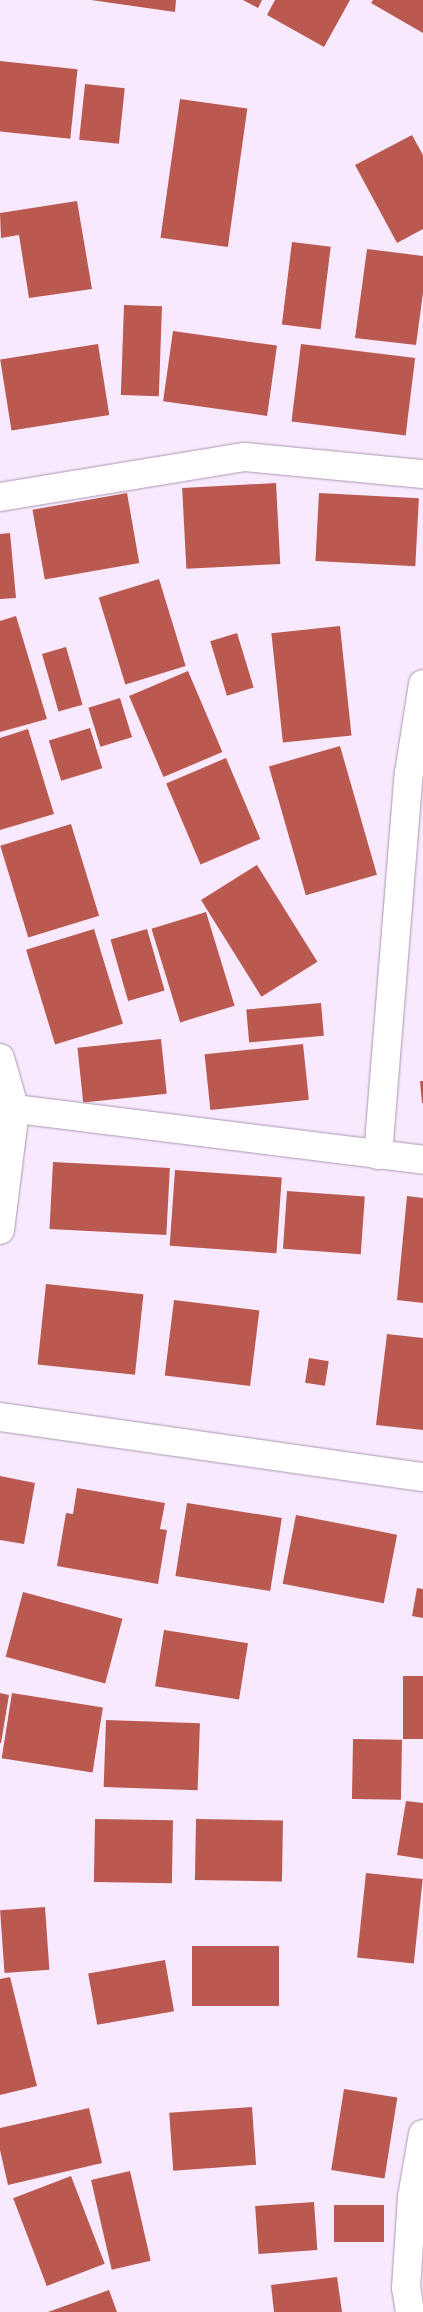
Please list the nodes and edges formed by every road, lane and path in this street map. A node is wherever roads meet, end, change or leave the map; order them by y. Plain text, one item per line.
1 (423, 474) edge
2 (0, 497) edge
3 (423, 684) edge
4 (0, 1058) edge
5 (8, 1109) edge
6 (378, 1155) junction
7 (423, 1160) edge
8 (0, 1230) edge
9 (0, 1417) edge
10 (423, 1477) edge
11 (423, 2134) edge
12 (410, 2312) edge

1 - 2 street
3 - 6 street
4 - 5 street
5 - 6 street
5 - 8 street
6 - 7 street
9 - 10 street
11 - 12 street

